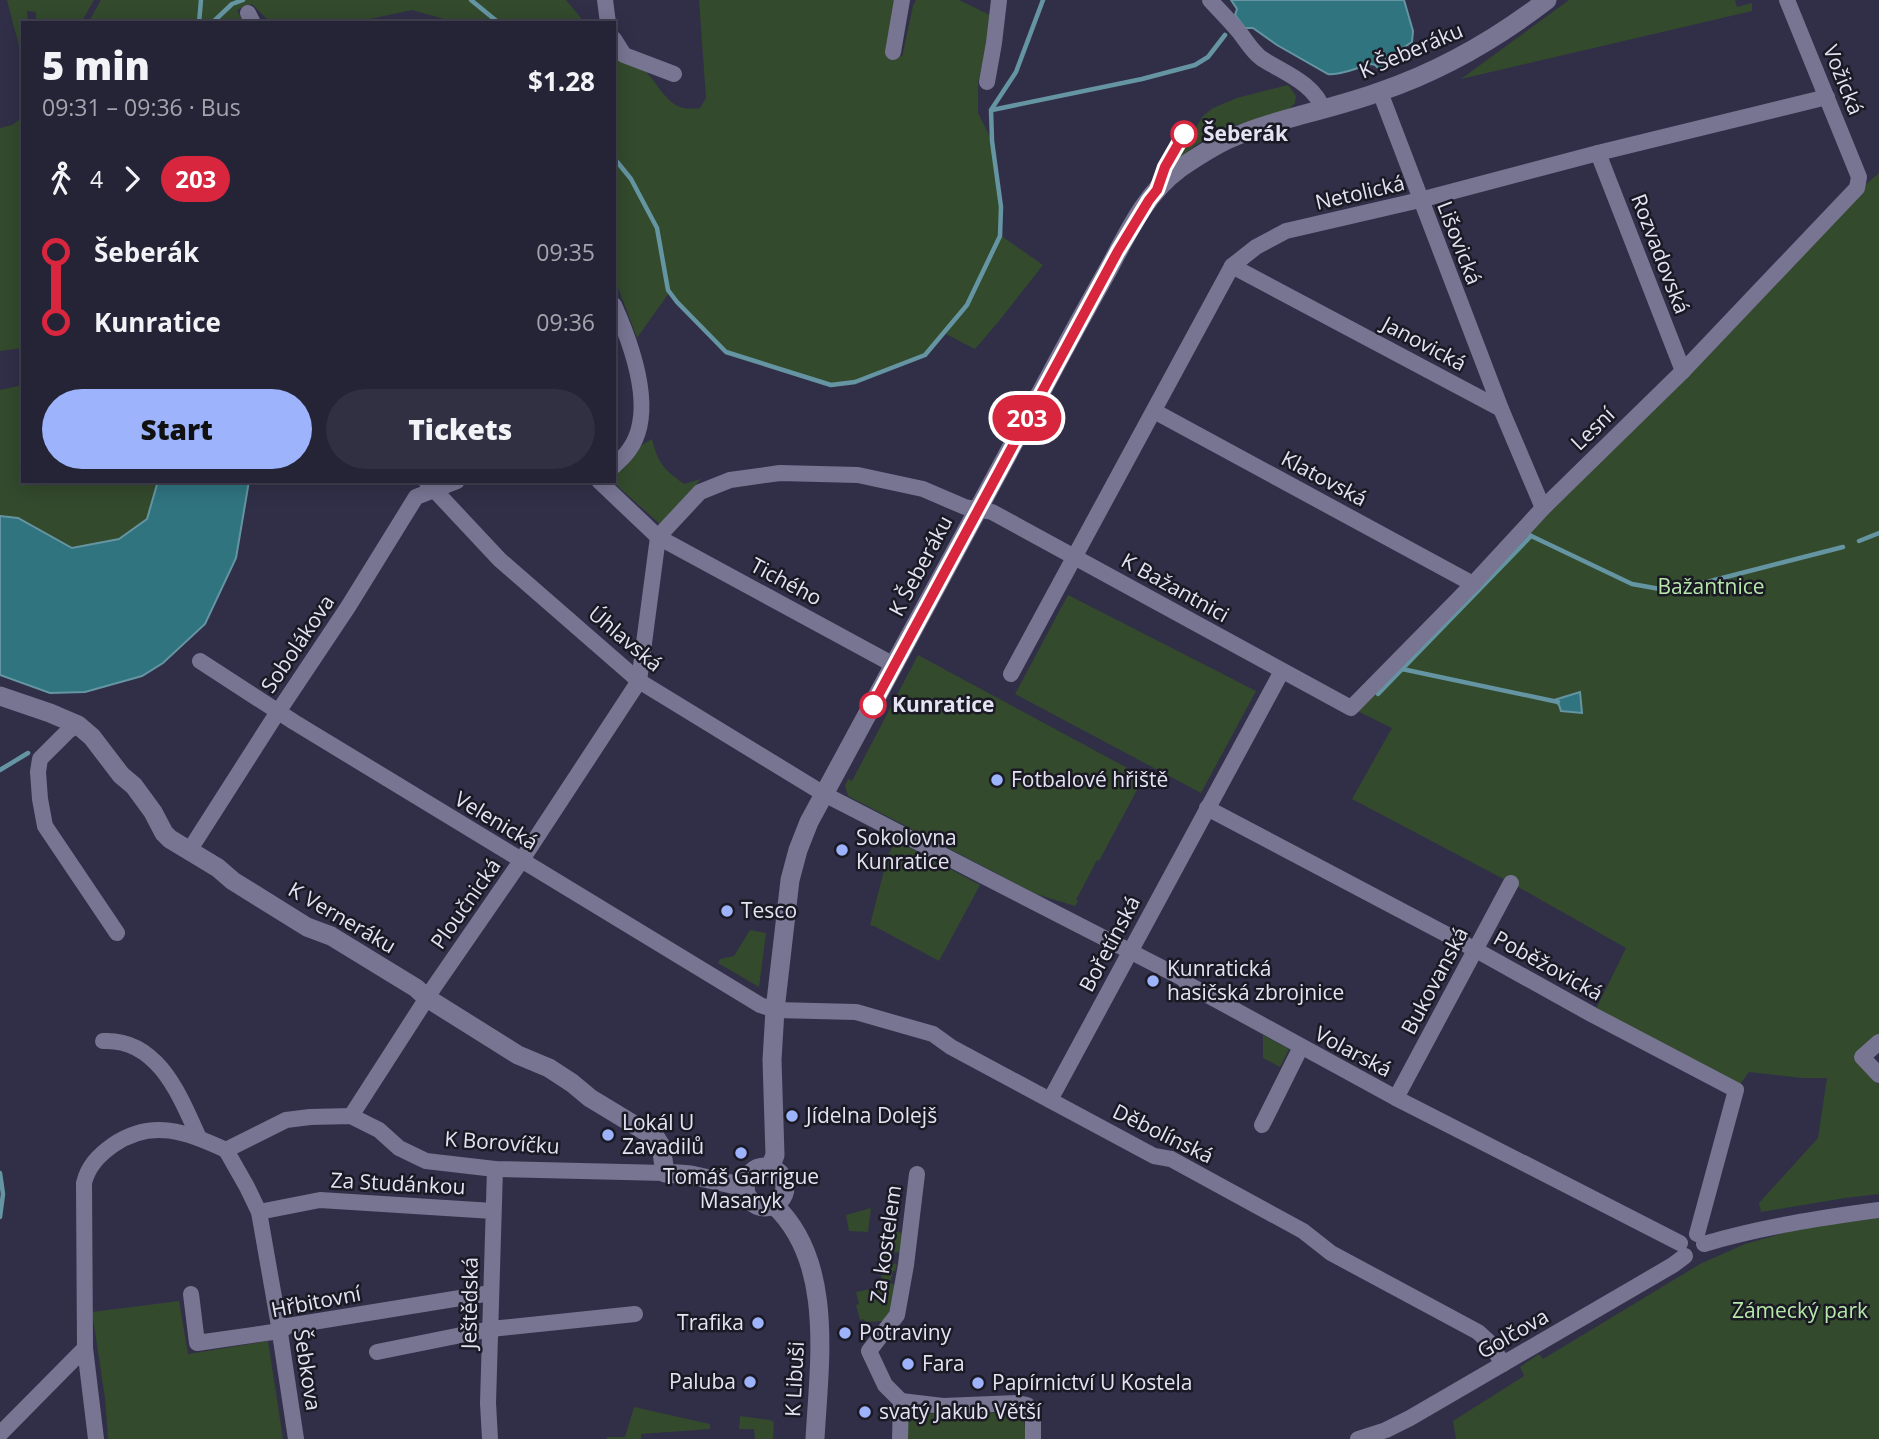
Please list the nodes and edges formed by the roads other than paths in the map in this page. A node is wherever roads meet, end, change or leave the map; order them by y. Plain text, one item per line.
1 (605, 0) edge
2 (902, 0) edge
3 (999, 0) edge
4 (1210, 0) edge
5 (1547, 0) edge
6 (1787, 0) edge
7 (608, 21) edge
8 (616, 42) edge
9 (893, 52) dead end
10 (674, 74) dead end
11 (987, 82) dead end
12 (1380, 92) junction
13 (1827, 97) junction
14 (1323, 110) junction
15 (1598, 153) junction
16 (1859, 177) joint
17 (1420, 200) junction
18 (1232, 266) junction
19 (616, 310) edge
20 (1683, 371) junction
21 (1501, 409) junction
22 (1154, 411) junction
23 (616, 464) edge
24 (601, 483) edge
25 (429, 486) edge
26 (978, 508) junction
27 (1543, 508) junction
28 (659, 537) junction
29 (1074, 557) junction
30 (1473, 583) junction
31 (200, 661) dead end
32 (894, 665) junction
33 (1282, 671) junction
34 (1011, 674) dead end
35 (639, 681) junction
36 (0, 696) edge
37 (1351, 708) joint
38 (278, 712) junction
39 (78, 725) junction
40 (824, 794) junction
41 (1207, 808) junction
42 (189, 851) junction
43 (521, 861) junction
44 (1511, 883) dead end
45 (117, 933) dead end
46 (1476, 950) junction
47 (1130, 952) junction
48 (427, 998) junction
49 (775, 1010) junction
50 (103, 1041) dead end
51 (1879, 1042) edge
52 (1301, 1048) junction
53 (1879, 1075) edge
54 (1396, 1098) junction
55 (1050, 1100) junction
56 (351, 1115) junction
57 (1262, 1125) dead end
58 (200, 1138) junction
59 (226, 1150) junction
60 (770, 1168) junction
61 (495, 1169) junction
62 (665, 1173) junction
63 (917, 1174) dead end
64 (745, 1186) junction
65 (774, 1205) junction
66 (1879, 1210) edge
67 (493, 1211) junction
68 (259, 1212) junction
69 (1700, 1239) junction
70 (1682, 1249) junction
71 (491, 1293) junction
72 (191, 1294) dead end
73 (635, 1314) dead end
74 (491, 1329) junction
75 (280, 1331) junction
76 (85, 1348) junction
77 (377, 1352) dead end
78 (1503, 1364) junction
79 (901, 1401) junction
80 (0, 1434) edge
81 (96, 1439) edge
82 (296, 1439) edge
83 (490, 1439) edge
84 (815, 1439) edge
85 (900, 1439) edge
86 (1033, 1439) edge
87 (1358, 1439) edge

1 - 7 street
2 - 9 street
3 - 11 street
4 - 14 street
5 - 12 street, K Šeberáku
6 - 13 street, Vožická
8 - 10 street
12 - 14 street, K Šeberáku
12 - 17 street, Lišovická
13 - 15 street, Netolická
13 - 16 street, Vožická
14 - 26 street, K Šeberáku
15 - 17 street, Netolická
15 - 20 street, Rozvadovská
16 - 20 street, Lesní
17 - 18 street, Netolická
17 - 21 street, Lišovická
18 - 21 street, Janovická
18 - 22 street, Netolická
19 - 23 street
20 - 27 street, Lesní
21 - 27 street
22 - 29 street, Netolická
22 - 30 street, Klatovská
24 - 28 street, Tichého
25 - 35 street, Úhlavská
25 - 38 street, Sobolákova
26 - 28 street, K Bažantnici
26 - 29 street, K Bažantnici
26 - 32 street, K Šeberáku
27 - 30 street, Lesní
28 - 32 street, Tichého
28 - 35 street
29 - 33 street, K Bažantnici
29 - 34 street, Netolická
30 - 37 street, Lesní
31 - 38 street, Velenická
32 - 40 street, K Šeberáku
33 - 37 street, K Bažantnici
33 - 41 street, Bořetínská
35 - 40 street, Úhlavská
35 - 43 street, Ploučnická
36 - 39 street, K Verneráku
38 - 42 street, Sobolákova
38 - 43 street, Velenická
39 - 42 street, K Verneráku
39 - 45 street
40 - 47 street, Volarská
40 - 49 street, K Šeberáku
41 - 46 street, Poběžovická
41 - 47 street, Bořetínská
42 - 48 street, K Verneráku
43 - 48 street, Ploučnická
43 - 49 street, Velenická
44 - 46 street, Bukovanská
46 - 54 street, Bukovanská
46 - 69 street, Poběžovická
47 - 52 street, Volarská
47 - 55 street, Bořetínská
48 - 56 street, Ploučnická
48 - 62 street, K Verneráku
49 - 55 street, Děbolínská
49 - 60 street, K Šeberáku
50 - 58 street
51 - 53 street
52 - 54 street, Volarská
52 - 57 street
54 - 70 street, Volarská
55 - 78 street, Děbolínská
56 - 59 street
56 - 61 street, K Borovíčku
58 - 59 street
58 - 76 street
59 - 68 street, Šebkova
60 - 64 street
60 - 65 street
61 - 62 street, K Borovíčku
61 - 67 street, Ještědská
62 - 64 street, K Borovíčku
63 - 79 street, Za kostelem
64 - 65 street
65 - 84 street, K Libuši
66 - 69 street
67 - 68 street, Za Studánkou
67 - 71 street, Ještědská
68 - 75 street, Šebkova
69 - 70 street, Golčova
70 - 78 street, Golčova
71 - 74 street, Ještědská
71 - 75 street, Hřbitovní
72 - 75 street, Hřbitovní
73 - 74 street
74 - 77 street
74 - 83 street, Ještědská
75 - 82 street, Šebkova
76 - 80 street
76 - 81 street
78 - 87 street, Golčova
79 - 85 street
79 - 86 street

